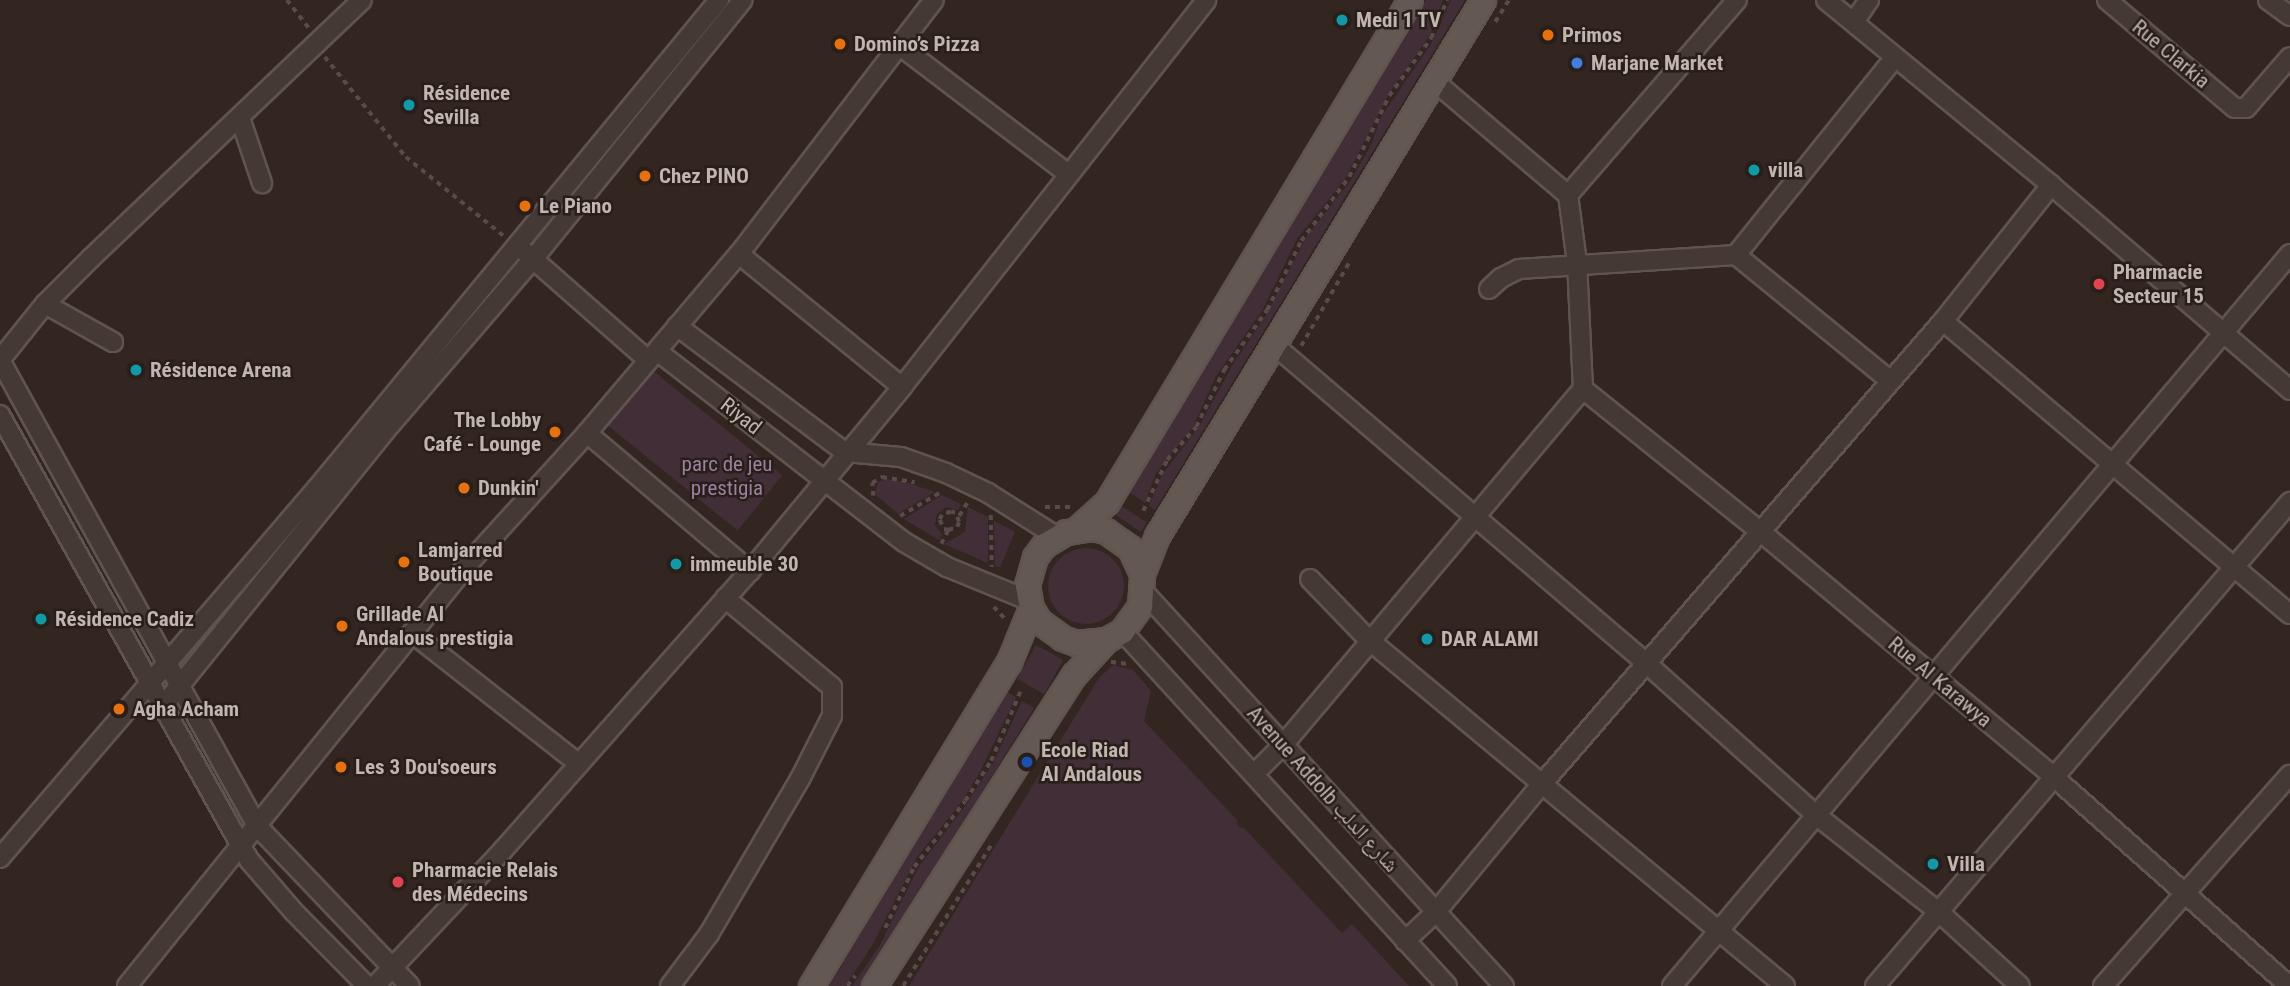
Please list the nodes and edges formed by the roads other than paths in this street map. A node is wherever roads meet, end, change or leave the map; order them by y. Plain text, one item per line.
1 (362, 0) edge
2 (719, 0) edge
3 (743, 0) edge
4 (933, 0) edge
5 (1206, 0) edge
6 (1410, 0) edge
7 (1483, 0) edge
8 (1737, 0) edge
9 (1826, 0) edge
10 (1870, 0) edge
11 (2107, 0) edge
12 (2268, 0) edge
13 (2290, 16) edge
14 (1854, 22) junction
15 (899, 46) junction
16 (1895, 57) junction
17 (2290, 57) edge
18 (1434, 81) junction
19 (240, 118) junction
20 (1068, 173) junction
21 (262, 183) dead end
22 (2051, 185) junction
23 (1568, 195) junction
24 (517, 246) junction
25 (739, 254) junction
26 (2290, 254) edge
27 (1736, 255) junction
28 (533, 259) junction
29 (1577, 263) junction
30 (1489, 289) dead end
31 (45, 304) junction
32 (1943, 321) junction
33 (677, 326) junction
34 (2221, 333) junction
35 (113, 342) dead end
36 (1274, 345) junction
37 (652, 356) junction
38 (0, 360) edge
39 (1889, 380) junction
40 (902, 387) junction
41 (1583, 389) junction
42 (2290, 390) edge
43 (0, 415) edge
44 (587, 433) junction
45 (845, 452) junction
46 (2113, 463) junction
47 (825, 481) junction
48 (2290, 502) edge
49 (1472, 517) junction
50 (1761, 532) junction
51 (1066, 533) junction
52 (2235, 567) junction
53 (750, 571) junction
54 (1310, 579) dead end
55 (1143, 583) junction
56 (725, 598) junction
57 (1030, 604) junction
58 (2290, 614) edge
59 (412, 633) junction
60 (1114, 636) junction
61 (1369, 640) junction
62 (1646, 663) junction
63 (167, 664) junction
64 (1933, 677) junction
65 (152, 682) junction
66 (179, 687) junction
67 (164, 705) junction
68 (1283, 745) junction
69 (578, 763) junction
70 (1254, 774) junction
71 (2290, 775) edge
72 (2056, 778) junction
73 (1541, 785) junction
74 (1816, 815) junction
75 (257, 826) junction
76 (240, 843) junction
77 (0, 858) edge
78 (2185, 894) junction
79 (1435, 913) junction
80 (1940, 913) junction
81 (1720, 930) junction
82 (1405, 941) junction
83 (393, 967) junction
84 (867, 979) edge
85 (134, 984) edge
86 (367, 986) edge
87 (375, 986) edge
88 (410, 986) edge
89 (670, 986) edge
90 (811, 986) edge
91 (1447, 986) edge
92 (1504, 986) edge
93 (1672, 986) edge
94 (1785, 986) edge
95 (1875, 986) edge
96 (2020, 986) edge
97 (2103, 986) edge
98 (2289, 986) edge

1 - 19 street
2 - 24 street
3 - 28 street
4 - 15 street
5 - 20 street
6 - 51 main road
7 - 18 main road
8 - 23 street
9 - 14 street
10 - 14 street
11 - 17 street, Rue Clarkia
12 - 13 street
14 - 16 street
15 - 20 street
15 - 25 street
16 - 22 street
16 - 27 street
18 - 23 street
18 - 36 main road
19 - 21 street
19 - 31 street
20 - 40 street
22 - 32 street
22 - 34 street
23 - 29 street
24 - 28 street, Riyad
24 - 63 street
25 - 33 street
25 - 40 street
26 - 34 street
27 - 29 street
27 - 39 street
28 - 37 street, Riyad
28 - 66 street
29 - 30 street
29 - 41 street
31 - 35 street
31 - 38 street
32 - 39 street
32 - 46 street
33 - 37 street
33 - 45 street
34 - 42 street
34 - 46 street
36 - 49 street
36 - 55 main road
37 - 44 street
37 - 47 street, Riyad
38 - 63 street
39 - 50 street
40 - 45 street
41 - 49 street
41 - 50 street, Rue Al Karawya
43 - 65 street
44 - 53 street
44 - 59 street
45 - 47 street
45 - 51 street
46 - 52 street
46 - 64 street
47 - 53 street
47 - 57 street
48 - 52 street
49 - 61 street
49 - 62 street
50 - 62 street
50 - 64 street, Rue Al Karawya
51 - 55 main road
51 - 57 main road
52 - 58 street
52 - 72 street
53 - 56 street
54 - 61 street
55 - 60 main road
55 - 68 street, Avenue Addolb شارع الدلب
56 - 69 street
56 - 89 street
57 - 60 main road
57 - 90 main road
59 - 69 street
59 - 75 street
60 - 70 street, Avenue Addolb شارع الدلب
60 - 84 main road
61 - 68 street
61 - 73 street
62 - 73 street
62 - 74 street
63 - 65 street
63 - 66 street
64 - 72 street, Rue Al Karawya
64 - 74 street
65 - 67 street
65 - 77 street
66 - 67 street
66 - 75 street
67 - 76 street
68 - 70 street
68 - 79 street, Avenue Addolb شارع الدلب
69 - 83 street
70 - 82 street, Avenue Addolb شارع الدلب
71 - 78 street
72 - 78 street, Rue Al Karawya
72 - 80 street
73 - 79 street
73 - 81 street
74 - 80 street
74 - 81 street
75 - 76 street
75 - 83 street
76 - 85 street
76 - 86 street
78 - 97 street
78 - 98 street, Rue Al Karawya
79 - 82 street
79 - 92 street, Avenue Addolb شارع الدلب
80 - 95 street
80 - 96 street
81 - 93 street
81 - 94 street
82 - 91 street, Avenue Addolb شارع الدلب
83 - 87 street
83 - 88 street

